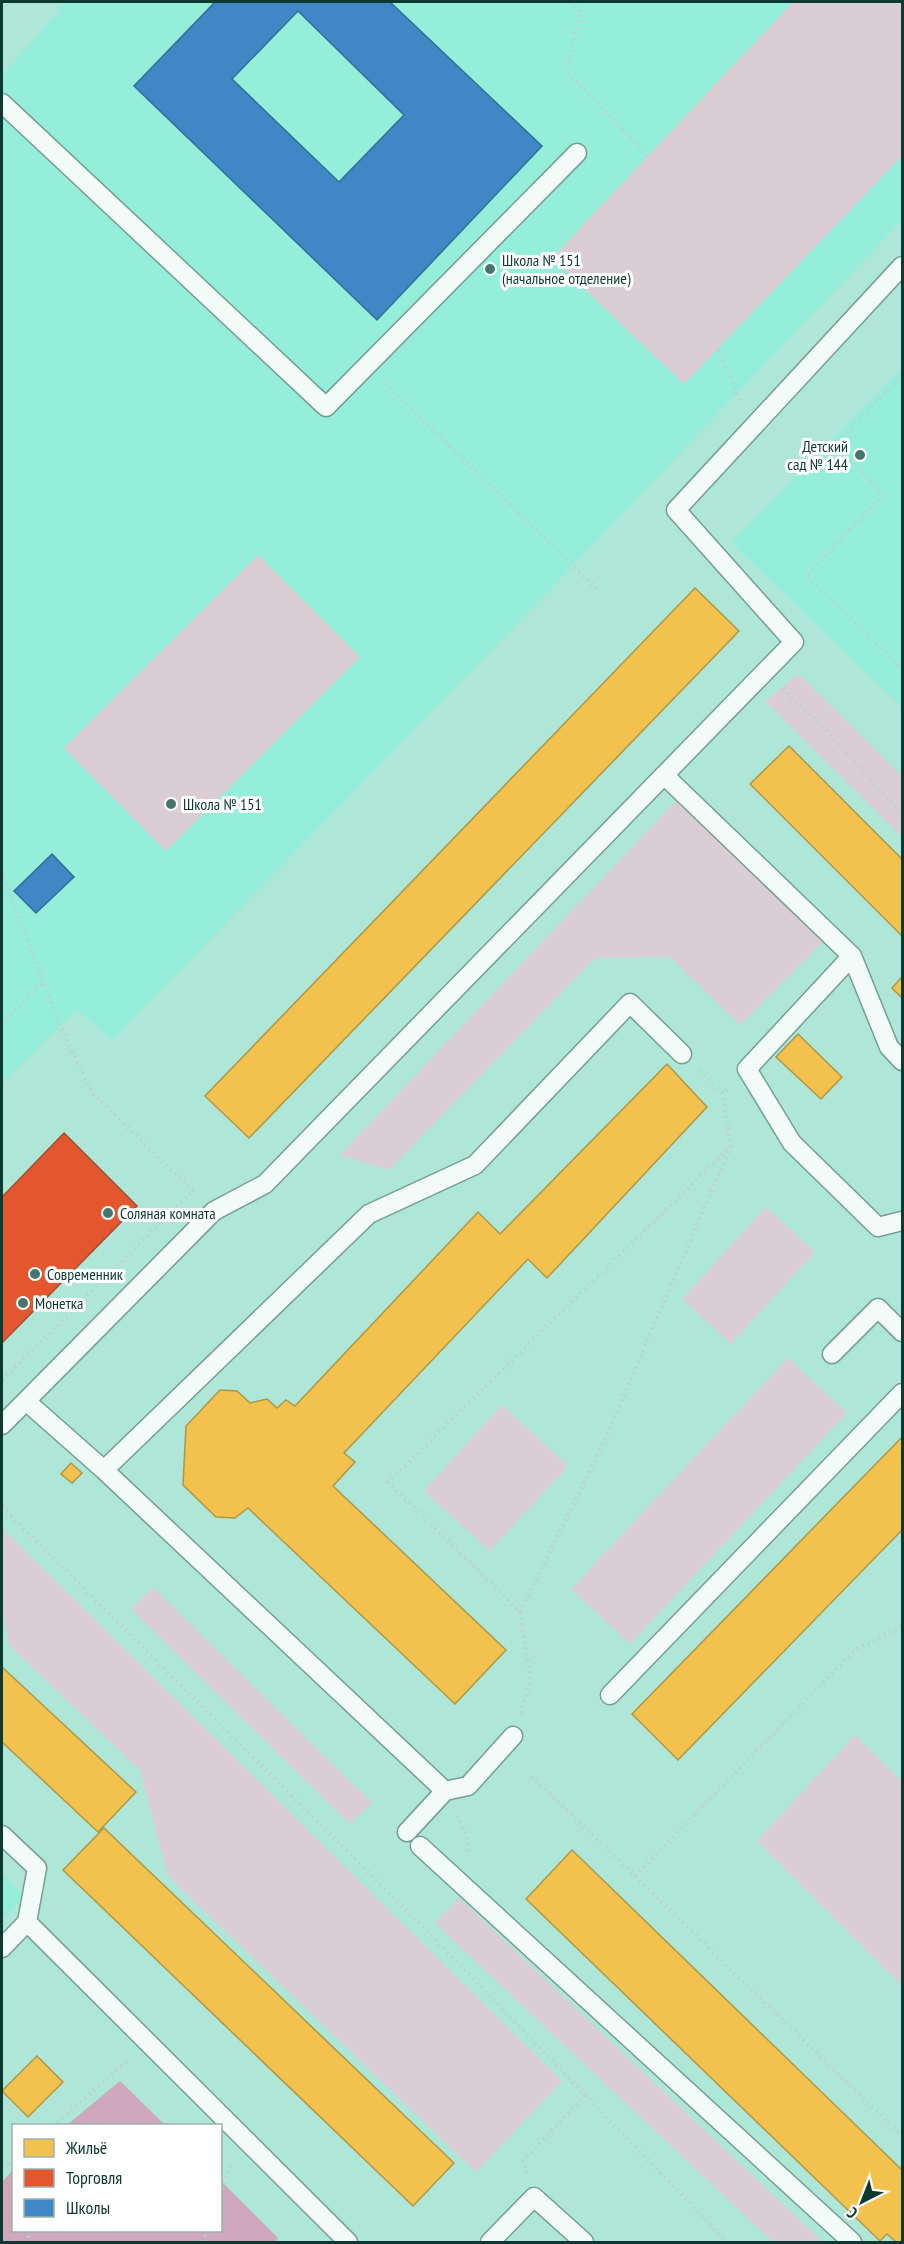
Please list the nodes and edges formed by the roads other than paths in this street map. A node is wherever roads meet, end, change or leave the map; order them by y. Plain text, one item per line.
1 (2, 103) edge
2 (577, 153) dead end
3 (903, 266) edge
4 (664, 775) junction
5 (852, 956) junction
6 (682, 1054) road end
7 (903, 1061) edge
8 (903, 1221) edge
9 (903, 1332) edge
10 (832, 1354) dead end
11 (903, 1393) edge
12 (27, 1402) junction
13 (2, 1425) edge
14 (104, 1470) junction
15 (610, 1695) dead end
16 (513, 1736) road end
17 (445, 1791) junction
18 (407, 1832) dead end
19 (2, 1835) edge
20 (420, 1846) dead end
21 (27, 1922) junction
22 (2, 1948) edge
23 (348, 2242) edge
24 (490, 2242) edge
25 (584, 2242) edge
26 (852, 2242) edge

1 - 2 lane
3 - 4 lane
4 - 5 lane
4 - 12 lane
5 - 7 lane
5 - 8 lane
6 - 14 lane
9 - 10 lane
11 - 15 lane
12 - 13 lane
12 - 14 lane
14 - 17 lane
16 - 17 lane
17 - 18 lane
19 - 21 lane
20 - 26 lane
21 - 22 lane
21 - 23 lane
24 - 25 lane

